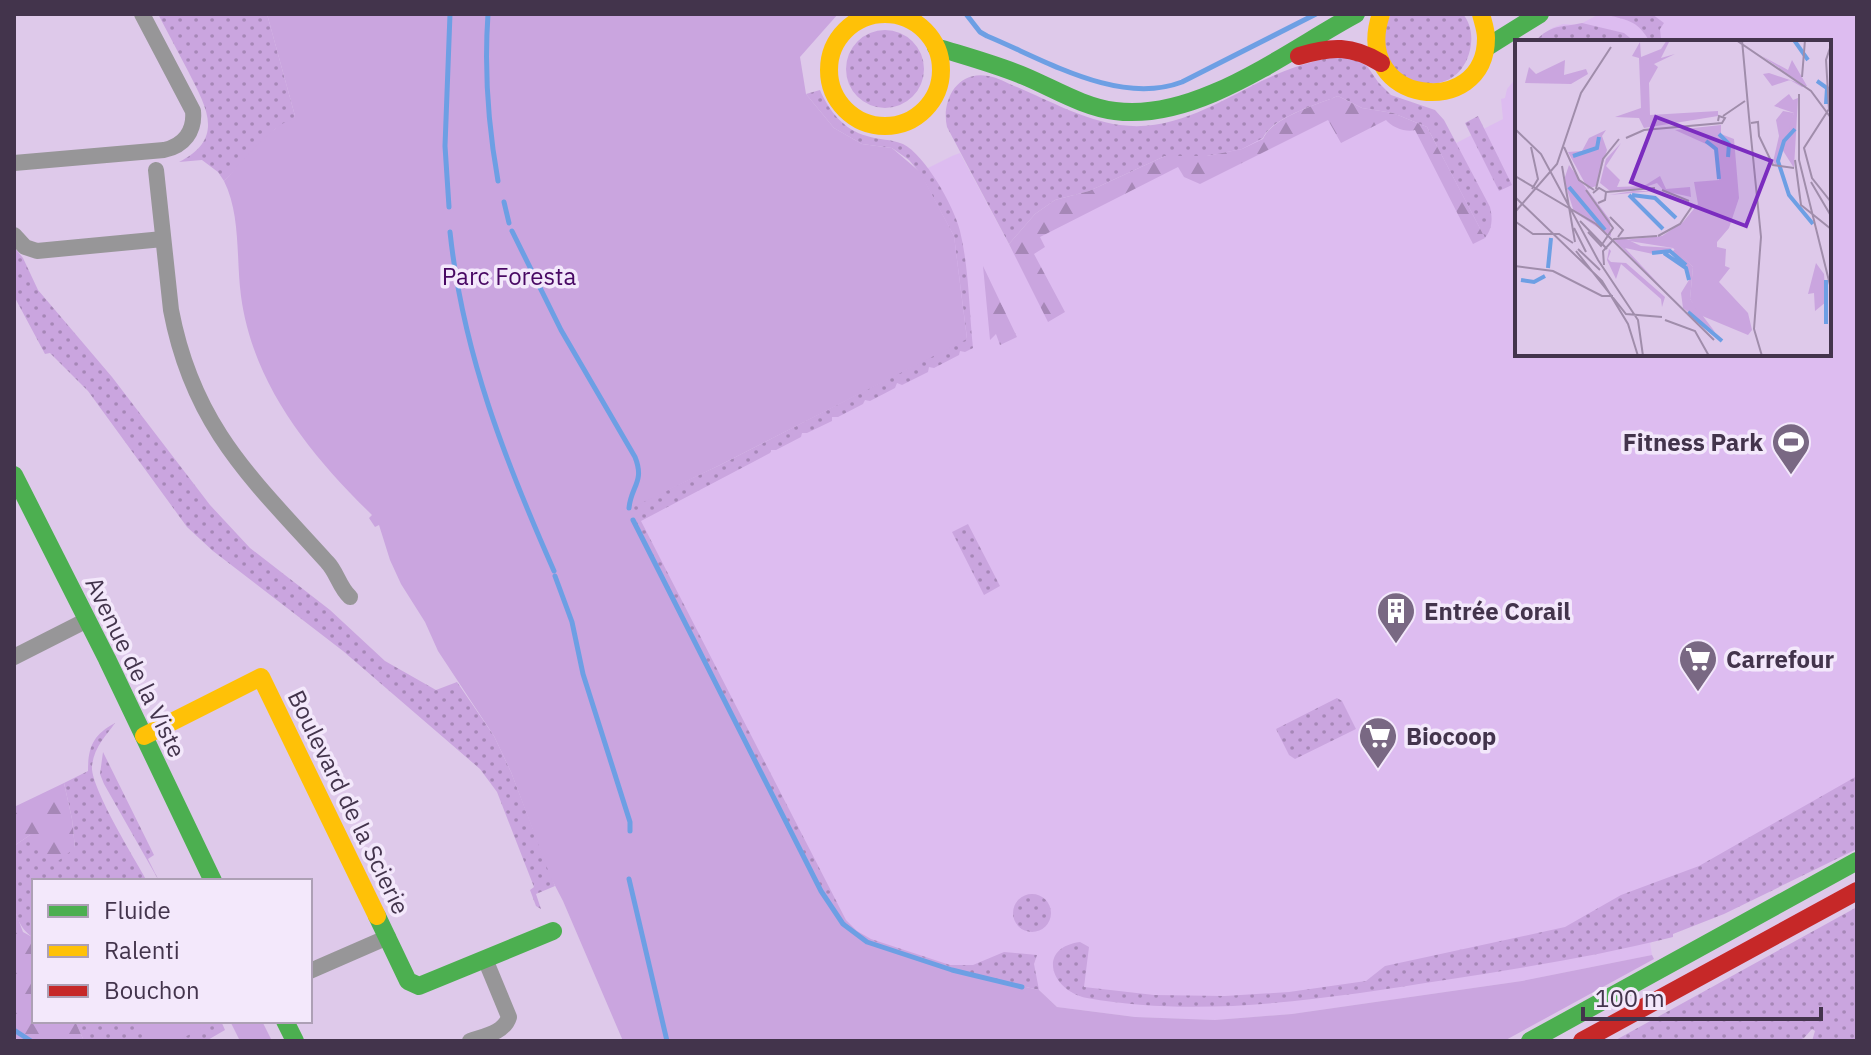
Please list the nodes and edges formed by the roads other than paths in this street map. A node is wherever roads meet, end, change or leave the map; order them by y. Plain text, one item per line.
1 (142, 14) edge
2 (1356, 14) edge
3 (1381, 14) edge
4 (1481, 14) edge
5 (1540, 14) edge
6 (866, 16) edge
7 (911, 17) edge
8 (936, 47) junction
9 (1487, 47) junction
10 (977, 60) junction
11 (1381, 63) junction
12 (1249, 73) junction
13 (939, 85) junction
14 (14, 163) edge
15 (156, 170) dead end
16 (14, 235) edge
17 (163, 239) junction
18 (14, 475) edge
19 (350, 597) dead end
20 (87, 620) junction
21 (14, 657) edge
22 (144, 736) junction
23 (1857, 861) edge
24 (212, 879) edge
25 (1857, 891) edge
26 (553, 931) dead end
27 (388, 937) junction
28 (485, 959) junction
29 (312, 970) edge
30 (286, 1023) edge
31 (295, 1041) edge
32 (470, 1041) edge
33 (1530, 1041) edge
34 (1582, 1041) edge

1 - 14 street
2 - 12 street
3 - 11 street
4 - 9 street
5 - 9 street
6 - 7 street
6 - 13 street
7 - 8 street
8 - 10 street
8 - 13 street
9 - 11 street
10 - 12 street
10 - 13 street
11 - 12 street
15 - 17 street
16 - 17 street
17 - 19 street
18 - 20 street, Avenue de la Viste
20 - 21 street
20 - 22 street, Avenue de la Viste
22 - 24 street, Avenue de la Viste
22 - 27 street, Boulevard de la Scierie
23 - 33 street
25 - 34 street
26 - 28 street, Boulevard de la Scierie
27 - 28 street, Boulevard de la Scierie
27 - 29 street, Boulevard de la Scierie
28 - 32 street
30 - 31 street

